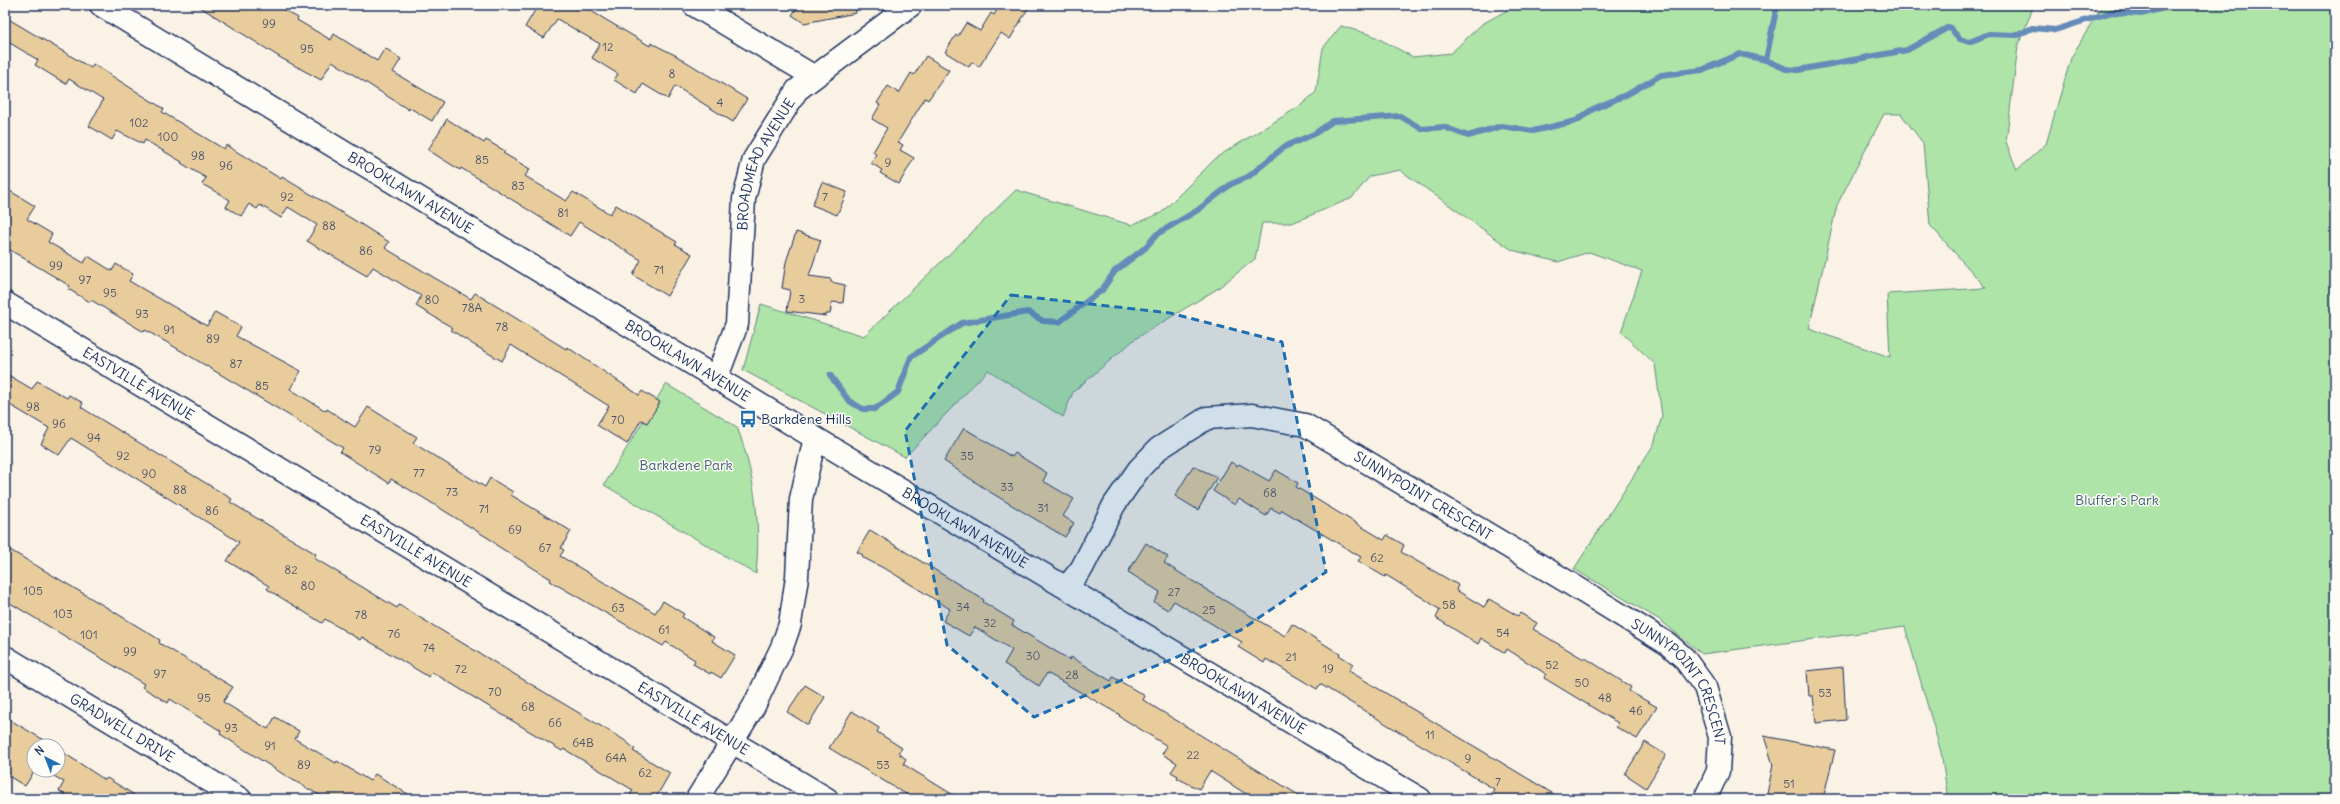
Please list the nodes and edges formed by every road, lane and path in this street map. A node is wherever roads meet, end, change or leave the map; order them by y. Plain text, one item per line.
1 (101, 5) edge
2 (694, 5) edge
3 (911, 5) edge
4 (813, 76) junction
5 (5, 303) edge
6 (716, 379) junction
7 (815, 438) junction
8 (1067, 587) junction
9 (5, 657) edge
10 (732, 743) junction
11 (240, 799) edge
12 (697, 799) edge
13 (827, 799) edge
14 (1420, 799) edge
15 (1706, 799) edge

1 - 6 street, BROOKLAWN AVENUE
2 - 4 street
3 - 4 street, BROADMEAD AVENUE
4 - 6 street, BROADMEAD AVENUE
5 - 10 street, EASTVILLE AVENUE
6 - 7 street, BROOKLAWN AVENUE
7 - 8 street, BROOKLAWN AVENUE
7 - 10 street
8 - 14 street, BROOKLAWN AVENUE
8 - 15 street, SUNNYPOINT CRESCENT
9 - 11 street, GRADWELL DRIVE
10 - 12 street
10 - 13 street, EASTVILLE AVENUE

